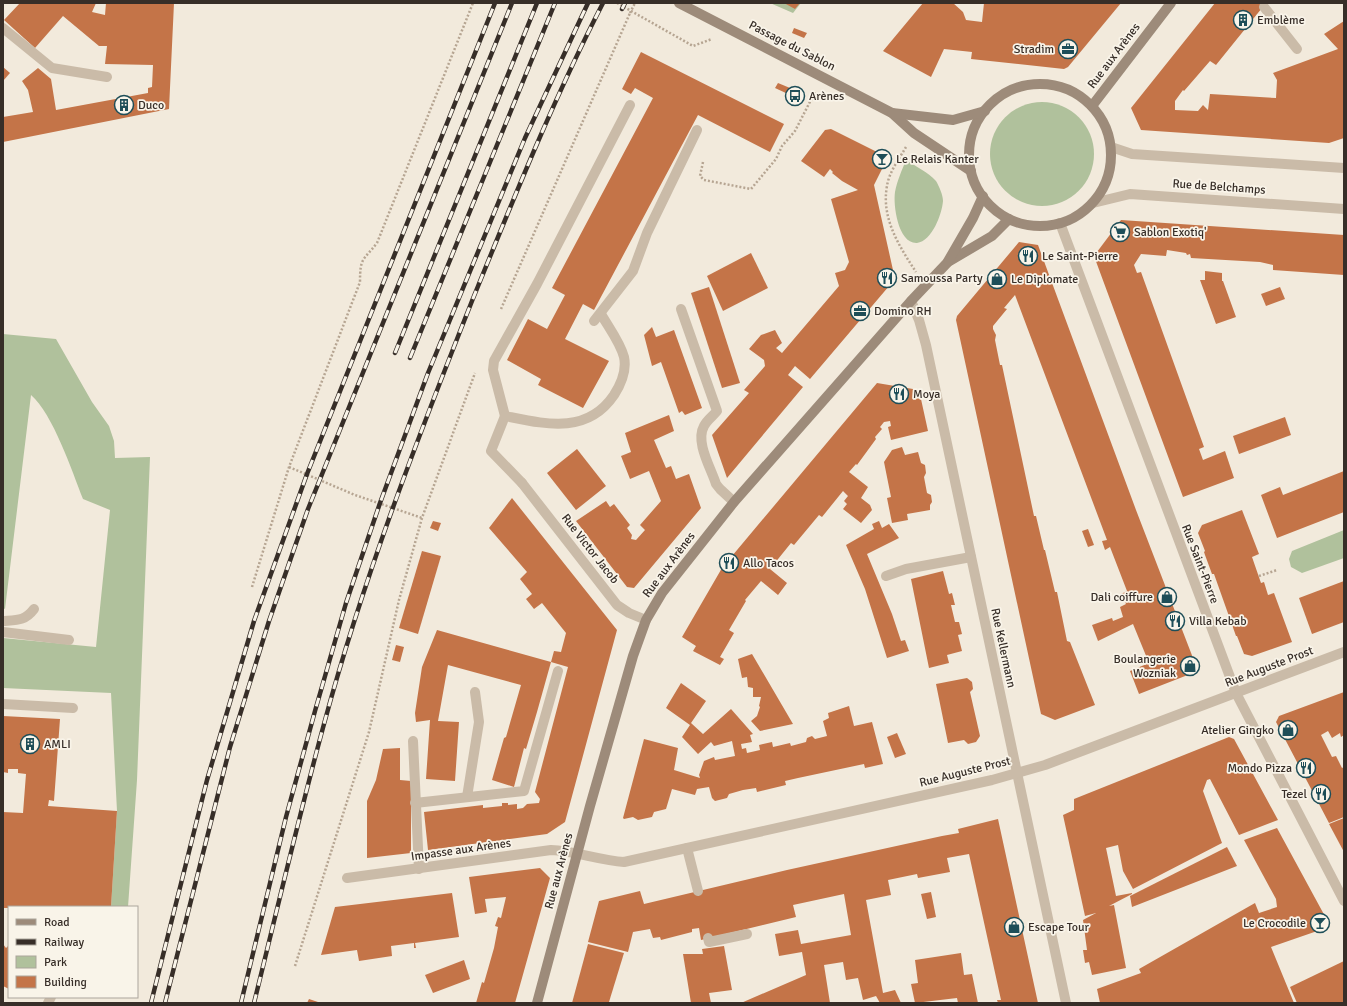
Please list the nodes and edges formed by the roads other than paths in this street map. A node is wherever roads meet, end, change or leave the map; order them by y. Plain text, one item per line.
1 (679, 3) edge
2 (1171, 3) edge
3 (1264, 7) dead end
4 (3, 28) edge
5 (1297, 49) dead end
6 (107, 77) dead end
7 (630, 105) dead end
8 (1092, 106) junction
9 (892, 112) junction
10 (984, 112) junction
11 (697, 130) dead end
12 (1111, 147) junction
13 (1344, 168) edge
14 (971, 171) junction
15 (983, 196) junction
16 (1093, 203) junction
17 (1344, 210) edge
18 (1009, 219) junction
19 (1060, 223) junction
20 (947, 263) junction
21 (911, 300) junction
22 (681, 309) dead end
23 (505, 416) junction
24 (734, 502) junction
25 (971, 557) junction
26 (886, 576) dead end
27 (34, 608) dead end
28 (646, 620) junction
29 (3, 621) edge
30 (3, 632) edge
31 (69, 640) dead end
32 (1344, 652) edge
33 (558, 670) dead end
34 (475, 692) dead end
35 (1236, 693) junction
36 (3, 704) edge
37 (73, 708) dead end
38 (412, 741) dead end
39 (1017, 773) junction
40 (467, 797) junction
41 (415, 802) junction
42 (687, 848) junction
43 (578, 853) junction
44 (419, 868) junction
45 (347, 878) dead end
46 (698, 891) dead end
47 (1344, 901) edge
48 (746, 934) dead end
49 (708, 938) dead end
50 (537, 1003) edge
51 (1066, 1003) edge

1 - 9 main road, Passage du Sablon
2 - 8 main road, Rue aux Arènes
3 - 5 street
4 - 6 street
7 - 23 street
8 - 10 main road
8 - 12 main road
9 - 10 main road, Passage du Sablon
9 - 14 main road, Passage du Sablon
10 - 14 main road
11 - 23 street
12 - 13 street
12 - 16 main road
14 - 15 main road
15 - 18 main road
15 - 20 main road, Rue aux Arènes
16 - 17 street, Rue de Belchamps
16 - 19 main road
18 - 19 main road
18 - 20 main road, Rue aux Arènes
19 - 35 street, Rue Saint-Pierre
20 - 21 main road, Rue aux Arènes
21 - 24 main road, Rue aux Arènes
21 - 25 street, Rue Kellermann
22 - 24 street
23 - 28 street, Rue Victor Jacob
24 - 28 main road, Rue aux Arènes
25 - 26 street
25 - 39 street, Rue Kellermann
27 - 29 street
28 - 43 main road, Rue aux Arènes
30 - 31 street
32 - 35 street, Rue Auguste Prost
33 - 40 street
34 - 40 street
35 - 39 street, Rue Auguste Prost
35 - 47 street, Rue Saint-Pierre
36 - 37 street
38 - 41 street
39 - 42 street, Rue Auguste Prost
39 - 51 street, Rue Kellermann
40 - 41 street
41 - 44 street
42 - 43 street, Rue Auguste Prost
42 - 46 street
43 - 44 street, Impasse aux Arènes
43 - 50 main road, Rue aux Arènes
44 - 45 street, Impasse aux Arènes
48 - 49 street

